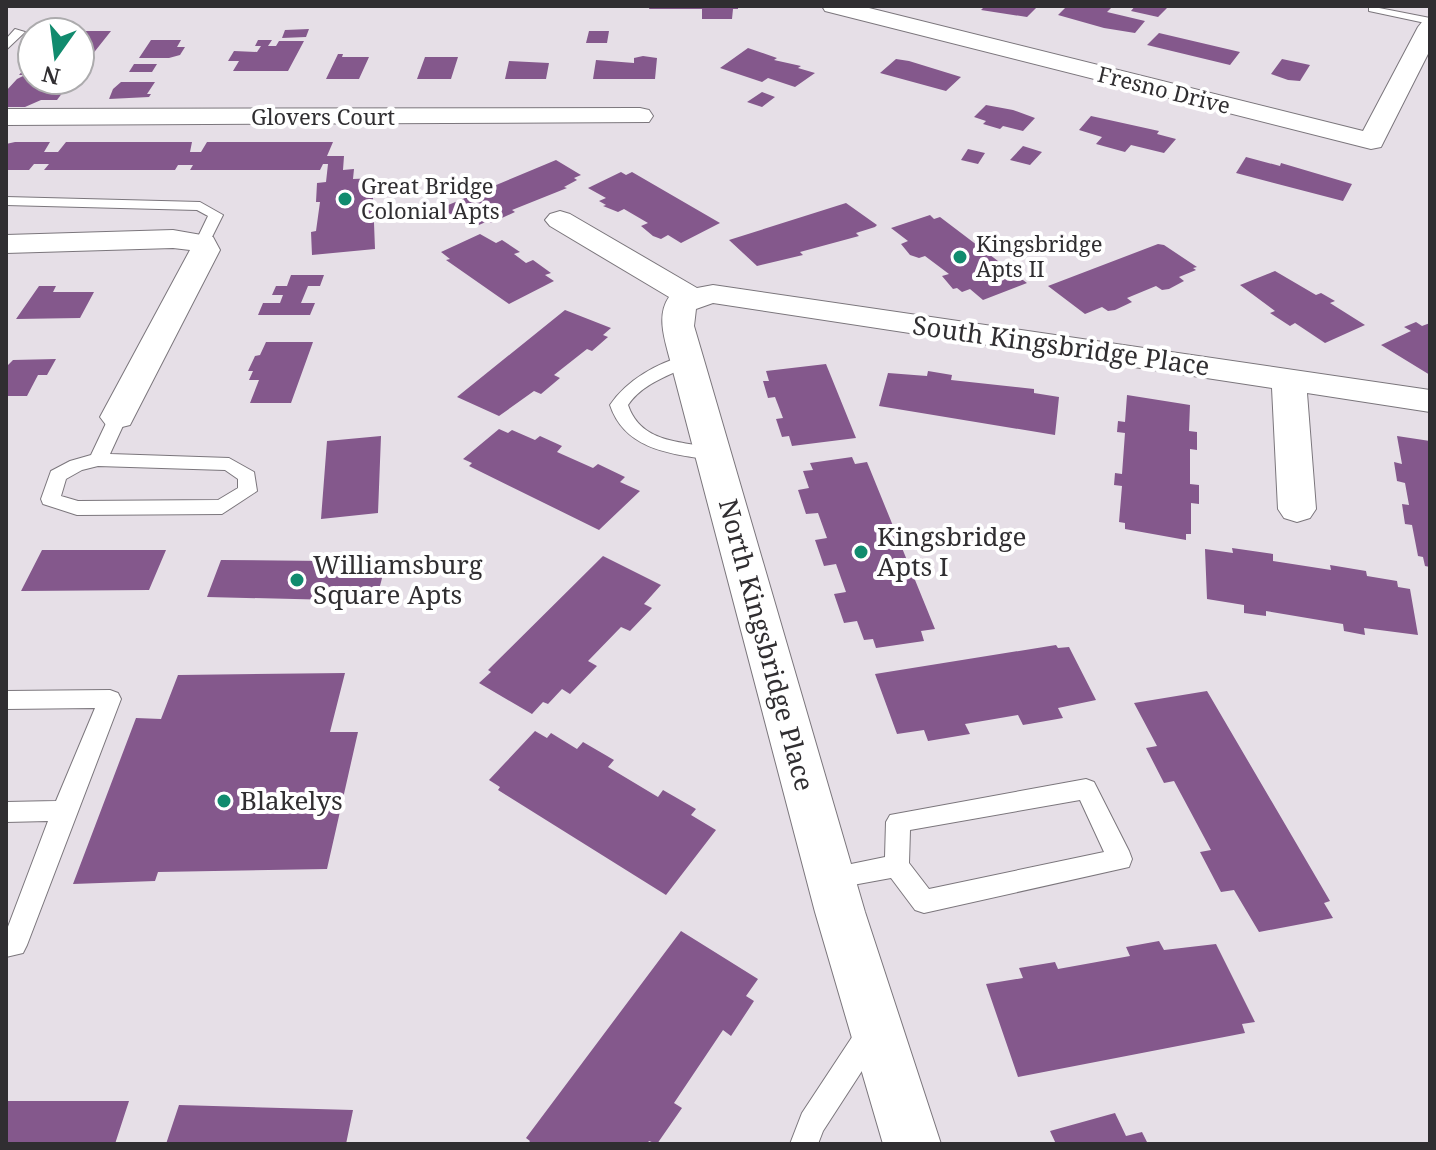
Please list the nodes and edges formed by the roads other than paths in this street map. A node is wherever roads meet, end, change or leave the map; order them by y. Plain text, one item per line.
1 (833, 6) edge
2 (1375, 6) edge
3 (1430, 24) edge
4 (640, 116) dead end
5 (6, 117) edge
6 (6, 201) edge
7 (560, 220) dead end
8 (202, 243) junction
9 (6, 244) edge
10 (692, 298) junction
11 (687, 360) junction
12 (1289, 380) junction
13 (1430, 401) edge
14 (118, 417) joint
15 (713, 454) junction
16 (98, 460) junction
17 (1297, 509) dead end
18 (6, 700) edge
19 (64, 811) junction
20 (6, 812) edge
21 (897, 866) junction
22 (831, 878) junction
23 (6, 945) edge
24 (874, 1028) junction
25 (804, 1144) edge
26 (912, 1144) edge

1 - 3 street, Fresno Drive
2 - 3 lane
4 - 5 street, Glovers Court
6 - 8 lane
7 - 10 street
8 - 9 street
8 - 14 street
10 - 11 street, North Kingsbridge Place
10 - 12 street, South Kingsbridge Place
11 - 15 street, North Kingsbridge Place
11 - 15 lane
12 - 13 street, South Kingsbridge Place
12 - 17 street
14 - 16 lane
15 - 22 street, North Kingsbridge Place
16 - 16 lane
18 - 19 lane
19 - 20 lane
19 - 23 lane
21 - 21 lane
21 - 22 lane
22 - 24 street, North Kingsbridge Place
24 - 25 lane
24 - 26 street, North Kingsbridge Place

